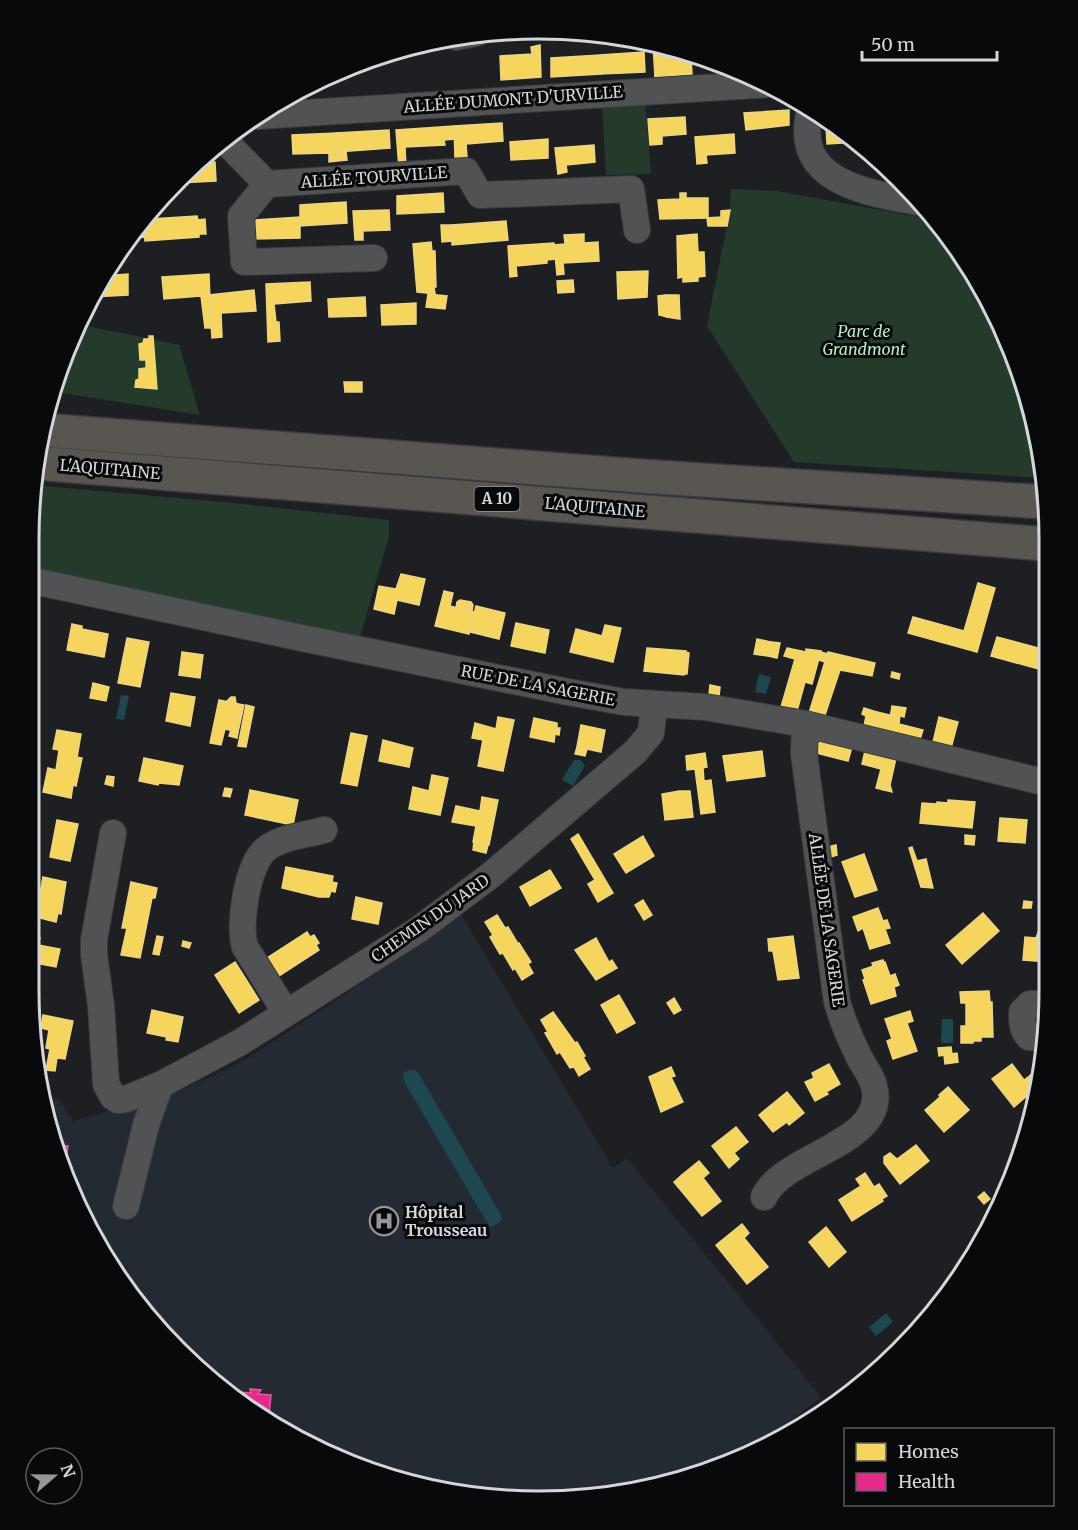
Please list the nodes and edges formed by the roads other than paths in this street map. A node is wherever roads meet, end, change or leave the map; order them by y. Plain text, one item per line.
1 (748, 85) edge
2 (274, 115) edge
3 (808, 118) edge
4 (230, 146) edge
5 (267, 184) junction
6 (906, 200) edge
7 (637, 231) dead end
8 (374, 258) dead end
9 (56, 412) edge
10 (51, 431) edge
11 (156, 439) junction
12 (45, 464) edge
13 (157, 473) junction
14 (42, 483) edge
15 (1038, 502) edge
16 (1039, 543) edge
17 (39, 582) edge
18 (654, 705) junction
19 (805, 724) junction
20 (1039, 781) edge
21 (324, 830) dead end
22 (113, 833) dead end
23 (1039, 1004) edge
24 (286, 1013) junction
25 (1037, 1037) edge
26 (160, 1085) junction
27 (764, 1197) dead end
28 (126, 1206) dead end

1 - 2 street, ALLÉE DUMONT D'URVILLE
3 - 6 street
4 - 5 street
5 - 7 street, ALLÉE TOURVILLE
5 - 8 street
9 - 11 highway
10 - 11 highway, L'AQUITAINE / A 10
11 - 15 highway, L'AQUITAINE / A 10
12 - 13 highway, L'AQUITAINE / A 10
13 - 14 highway
13 - 16 highway, L'AQUITAINE / A 10
17 - 18 street, RUE DE LA SAGERIE
18 - 19 street, RUE DE LA SAGERIE
18 - 24 street, CHEMIN DU JARD
19 - 20 street, RUE DE LA SAGERIE
19 - 27 street, ALLÉE DE LA SAGERIE
21 - 24 street
22 - 26 street, CHEMIN DU JARD
23 - 25 street
24 - 26 street, CHEMIN DU JARD
26 - 28 street

